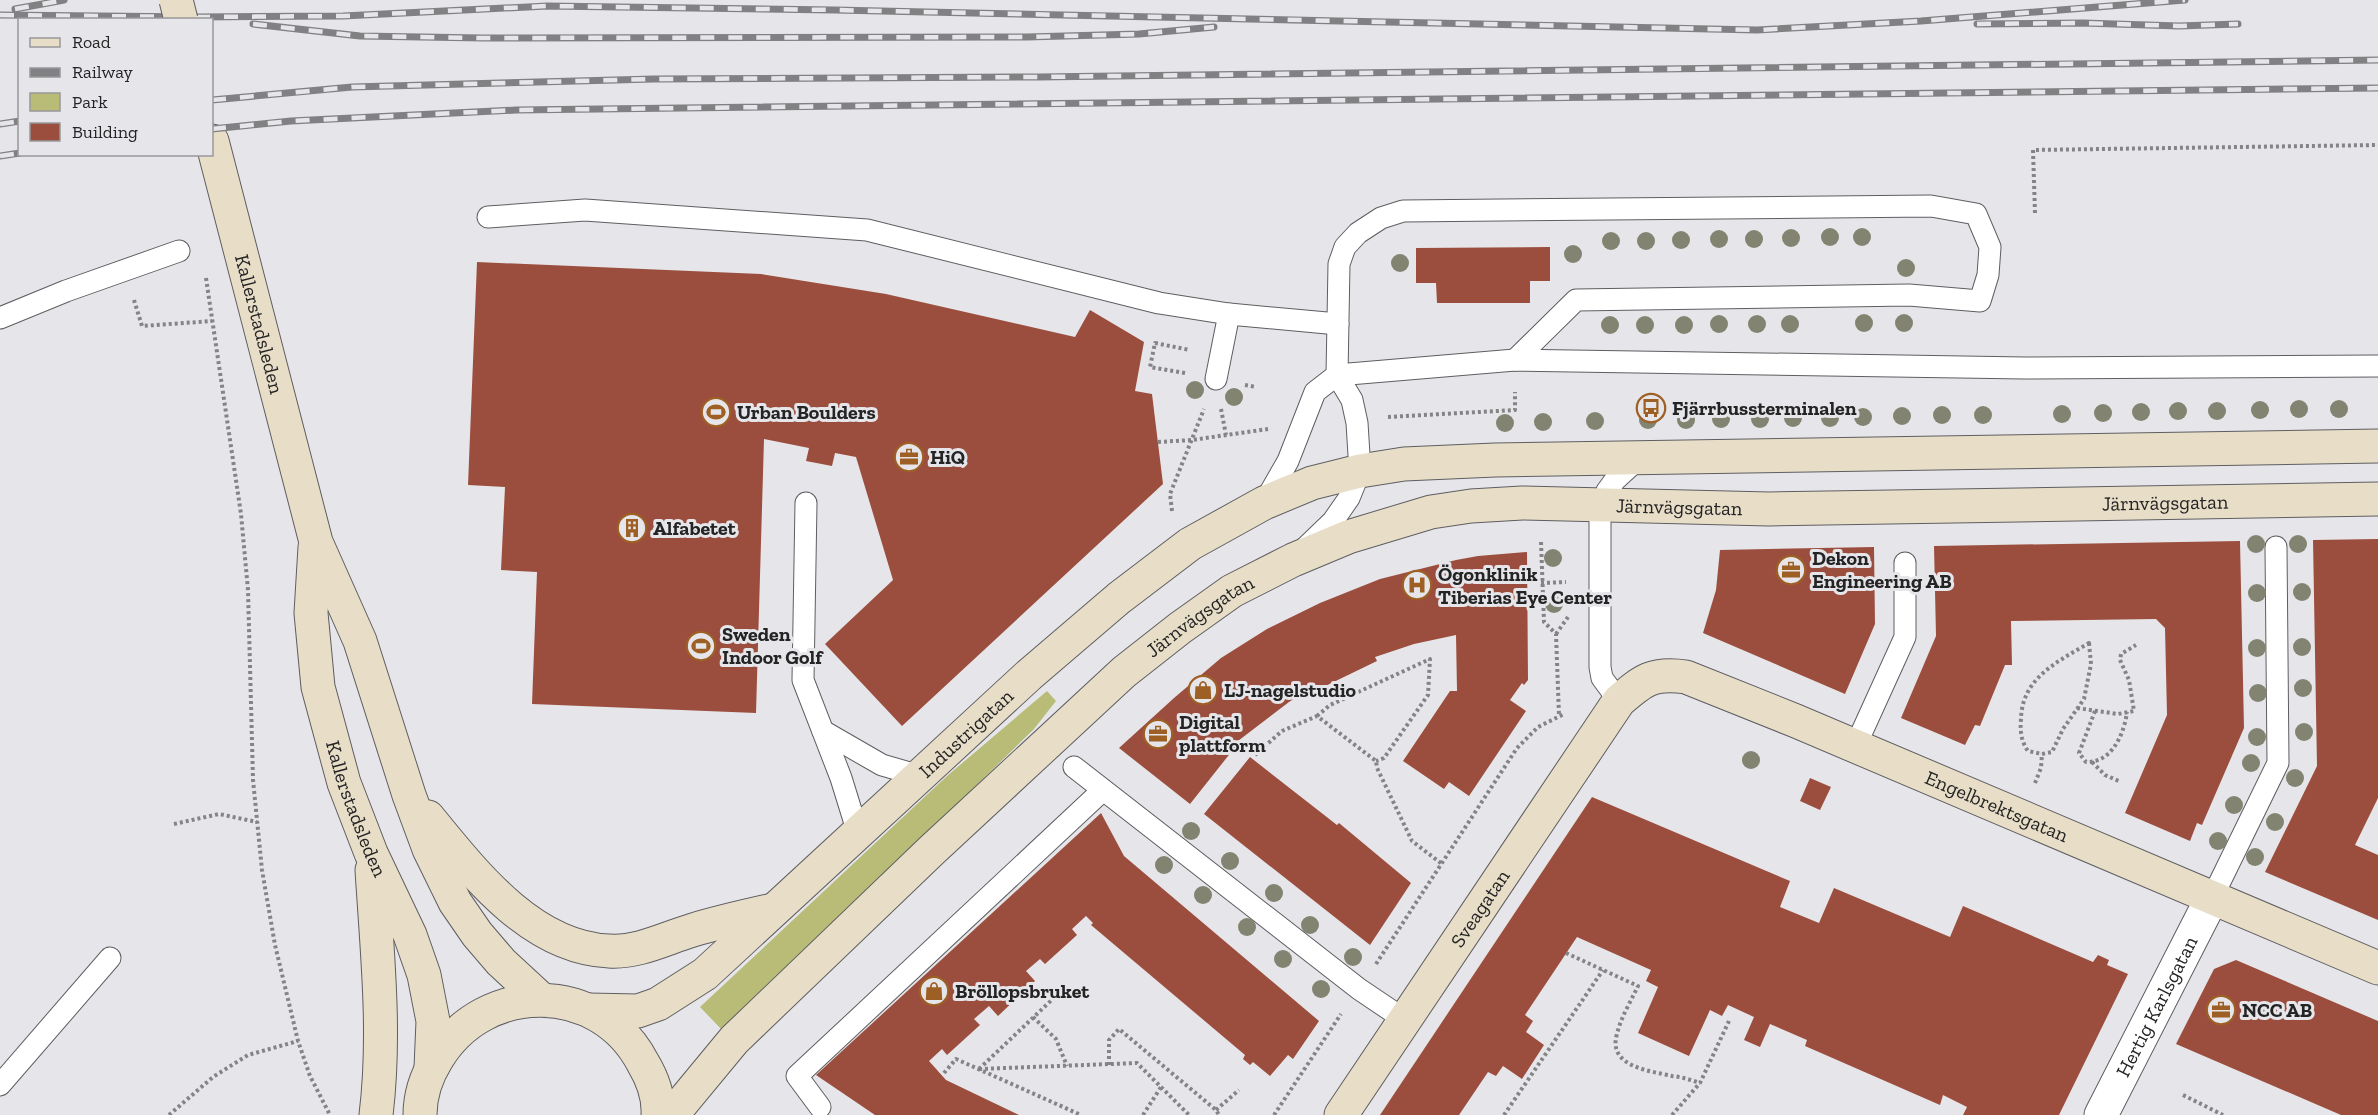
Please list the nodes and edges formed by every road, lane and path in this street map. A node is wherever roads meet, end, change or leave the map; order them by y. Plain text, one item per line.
1 (176, 0) edge
2 (180, 18) edge
3 (213, 145) edge
4 (2378, 145) edge
5 (2035, 213) dead end
6 (488, 217) dead end
7 (179, 251) dead end
8 (206, 276) dead end
9 (1229, 314) junction
10 (0, 318) edge
11 (212, 321) junction
12 (1338, 324) junction
13 (142, 326) dead end
14 (1221, 356) junction
15 (1515, 360) junction
16 (2378, 366) edge
17 (1337, 375) junction
18 (1216, 379) joint
19 (1515, 410) dead end
20 (1203, 411) dead end
21 (1357, 423) junction
22 (1301, 429) junction
23 (1192, 440) junction
24 (1158, 442) dead end
25 (2378, 446) edge
26 (1639, 458) junction
27 (1360, 471) junction
28 (1170, 494) dead end
29 (2378, 500) edge
30 (806, 502) dead end
31 (1264, 504) junction
32 (1602, 504) junction
33 (1598, 541) junction
34 (316, 542) junction
35 (1530, 542) dead end
36 (1541, 542) junction
37 (2276, 547) dead end
38 (1293, 560) junction
39 (1905, 563) dead end
40 (1566, 582) dead end
41 (1541, 583) junction
42 (2136, 645) dead end
43 (1619, 701) junction
44 (2077, 708) junction
45 (2095, 711) junction
46 (2127, 712) junction
47 (1559, 716) junction
48 (1317, 717) junction
49 (823, 731) junction
50 (1855, 747) junction
51 (2042, 754) junction
52 (1255, 755) dead end
53 (1376, 761) junction
54 (2092, 762) junction
55 (1074, 768) dead end
56 (2041, 768) dead end
57 (920, 776) junction
58 (2121, 782) dead end
59 (1104, 790) junction
60 (409, 795) junction
61 (257, 822) junction
62 (174, 824) dead end
63 (858, 833) junction
64 (371, 853) junction
65 (1442, 864) junction
66 (2212, 898) junction
67 (774, 910) junction
68 (1566, 953) dead end
69 (110, 958) dead end
70 (2378, 968) edge
71 (1603, 970) junction
72 (1359, 989) junction
73 (1059, 993) dead end
74 (541, 999) junction
75 (588, 1010) junction
76 (1033, 1017) junction
77 (1405, 1020) junction
78 (1729, 1021) dead end
79 (298, 1041) junction
80 (1109, 1065) junction
81 (1067, 1066) junction
82 (431, 1068) junction
83 (979, 1069) junction
84 (944, 1073) dead end
85 (1700, 1083) junction
86 (0, 1085) edge
87 (1161, 1087) junction
88 (1239, 1090) dead end
89 (2183, 1095) dead end
90 (821, 1112) edge
91 (1218, 1113) edge
92 (169, 1115) edge
93 (330, 1115) edge
94 (376, 1115) edge
95 (420, 1115) edge
96 (658, 1115) edge
97 (672, 1115) edge
98 (1081, 1115) edge
99 (1143, 1115) edge
100 (1189, 1115) edge
101 (1274, 1115) edge
102 (1341, 1115) edge
103 (1504, 1115) edge
104 (1672, 1115) edge
105 (2101, 1115) edge
106 (2223, 1115) edge

1 - 2 main road, bridge
3 - 34 main road, Kallerstadsleden
4 - 5 path
6 - 9 lane
7 - 10 lane
8 - 11 path
9 - 12 lane
9 - 14 lane
11 - 13 path
11 - 61 path
12 - 15 lane
12 - 17 lane
14 - 18 lane
14 - 18 path
15 - 16 lane
15 - 17 lane
17 - 21 lane
17 - 22 lane
19 - 21 path
20 - 23 path
21 - 27 lane
22 - 23 path
22 - 31 lane
23 - 24 path
23 - 28 path
25 - 26 main road
26 - 27 main road
26 - 32 lane
27 - 31 main road, Industrigatan
27 - 38 lane
29 - 32 main road, Järnvägsgatan
30 - 49 lane
31 - 57 main road, Industrigatan
32 - 33 lane
32 - 38 main road, Järnvägsgatan
33 - 36 path
33 - 43 lane
34 - 60 main road, Kallerstadsleden
34 - 64 main road, Kallerstadsleden
35 - 36 path
36 - 41 path
37 - 66 lane
38 - 97 main road, Järnvägsgatan
39 - 50 lane
40 - 41 path
41 - 47 path
42 - 46 path
43 - 47 path
43 - 50 main road, Engelbrektsgatan
43 - 77 main road, Sveagatan
44 - 45 path
44 - 51 path
44 - 51 path
45 - 46 path
45 - 54 path
46 - 54 path
47 - 65 path
48 - 52 path
48 - 53 path
48 - 53 path
49 - 57 lane
49 - 63 lane
50 - 66 main road, Engelbrektsgatan
51 - 56 path
53 - 65 path
54 - 58 path
55 - 59 lane
57 - 63 main road, Industrigatan
59 - 72 lane
59 - 90 lane
60 - 67 main road
60 - 74 main road, Kallerstadsleden
61 - 62 path
61 - 79 path
63 - 67 main road, Industrigatan
64 - 82 main road, Kallerstadsleden
64 - 94 main road
65 - 72 path
66 - 70 main road, Engelbrektsgatan
66 - 105 street, Hertig Karlsgatan
67 - 75 main road, Industrigatan
68 - 71 path
69 - 86 lane
71 - 85 path
71 - 103 path
72 - 77 lane
72 - 101 path
73 - 76 path
74 - 75 main road
74 - 82 main road
75 - 96 main road
76 - 81 path
76 - 83 path
77 - 102 main road, Sveagatan
78 - 85 path
79 - 92 path
79 - 93 path
80 - 81 path
80 - 87 path
80 - 91 path
81 - 83 path
82 - 95 main road
83 - 84 path
83 - 98 path
85 - 104 path
87 - 99 path
87 - 100 path
88 - 91 path
89 - 106 path

